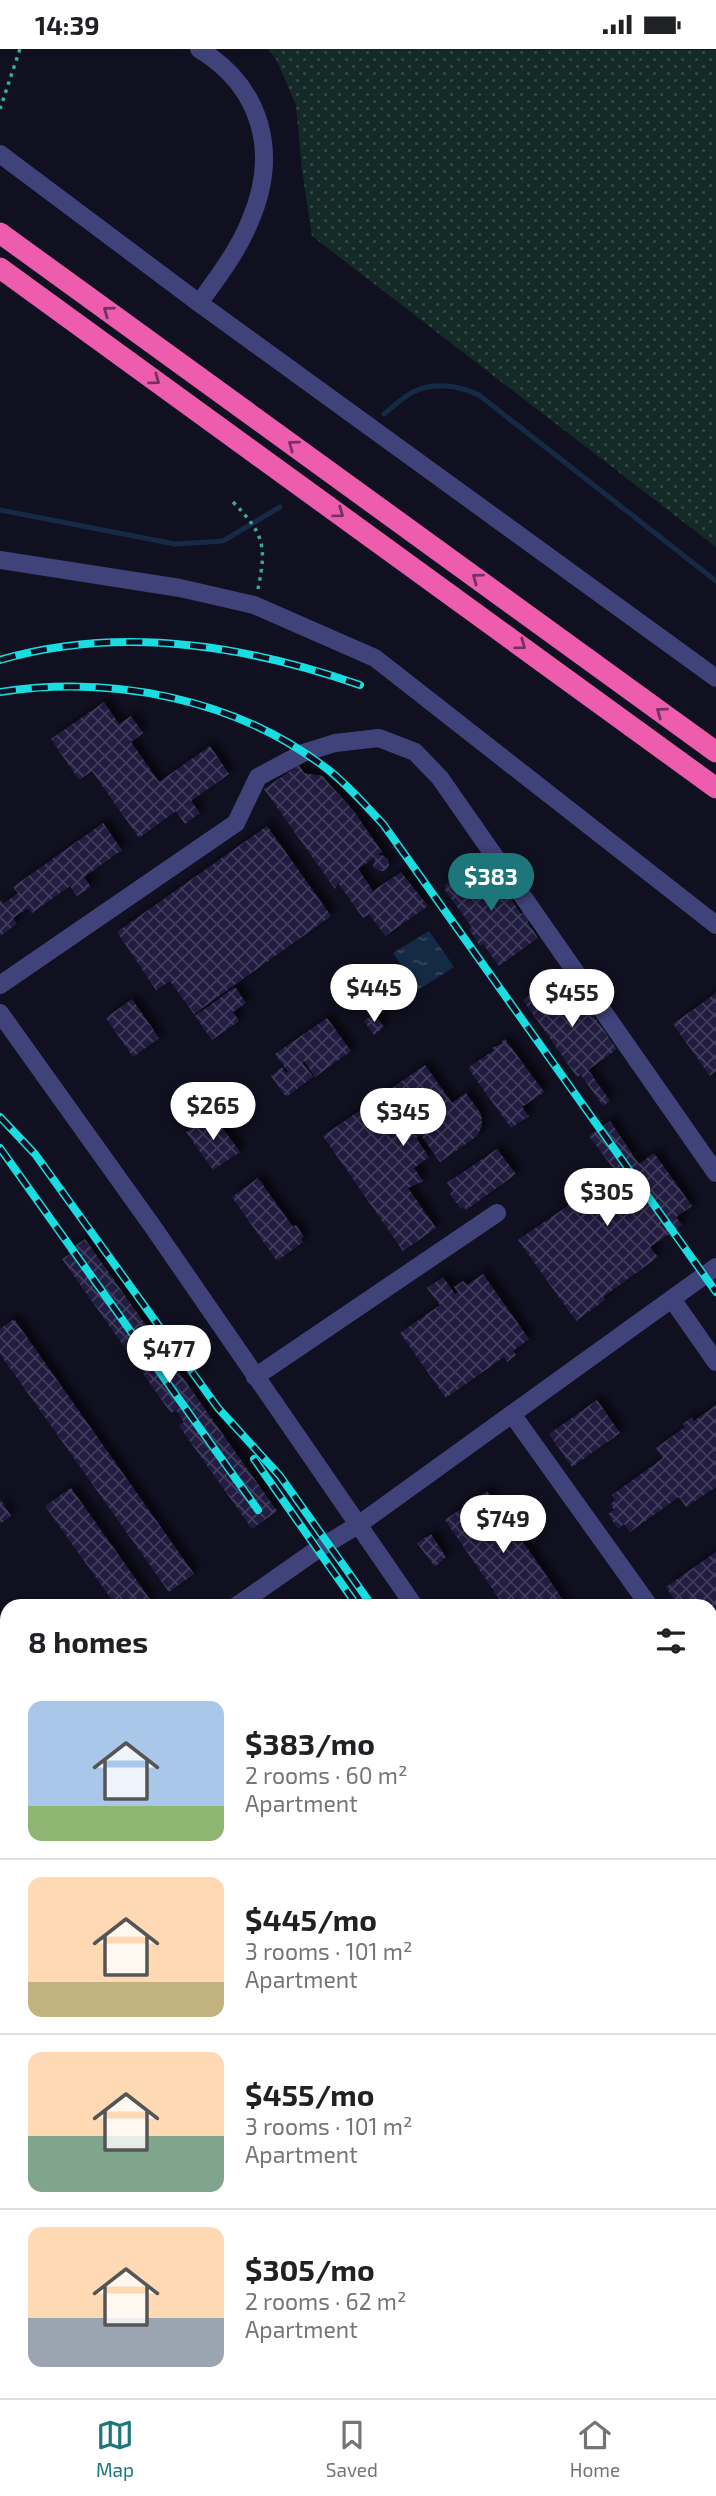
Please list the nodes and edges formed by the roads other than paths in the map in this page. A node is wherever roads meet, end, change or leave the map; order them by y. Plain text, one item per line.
1 (199, 49) edge
2 (0, 154) edge
3 (0, 233) edge
4 (0, 268) edge
5 (199, 303) junction
6 (0, 560) edge
7 (716, 678) edge
8 (716, 752) edge
9 (716, 788) edge
10 (716, 925) edge
11 (0, 985) edge
12 (0, 1013) edge
13 (716, 1173) edge
14 (497, 1213) dead end
15 (716, 1267) edge
16 (672, 1299) junction
17 (716, 1362) edge
18 (255, 1377) junction
19 (512, 1414) junction
20 (358, 1525) junction
21 (246, 1599) edge
22 (409, 1599) edge
23 (644, 1599) edge

1 - 5 street
2 - 5 street
8 -> 3 highway
4 -> 9 highway
5 - 7 street
6 - 10 street
11 - 13 street
12 - 18 street
14 - 18 street
15 - 16 street
16 - 17 street
16 - 19 street
18 - 20 street
19 - 20 street
19 - 23 street
20 - 21 street
20 - 22 street

